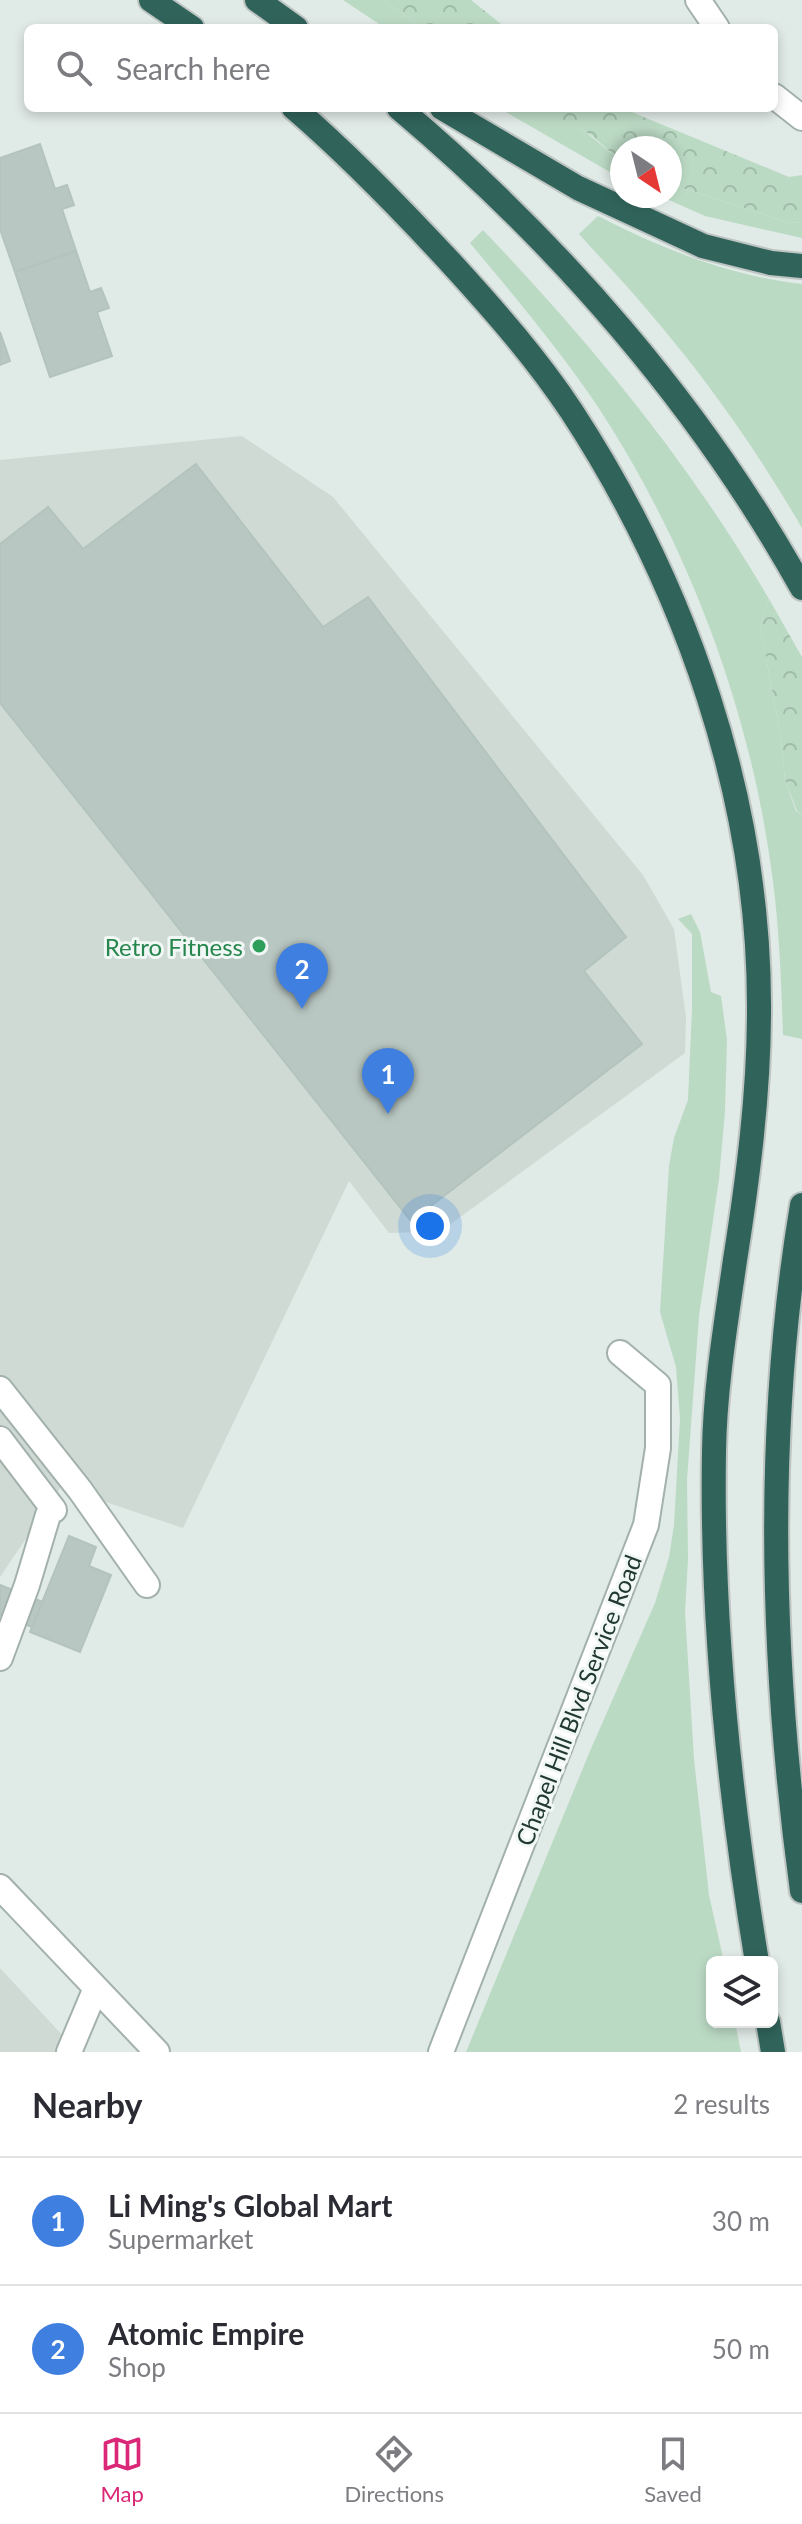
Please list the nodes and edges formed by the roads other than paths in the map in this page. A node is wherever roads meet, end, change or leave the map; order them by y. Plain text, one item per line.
1 (151, 0) edge
2 (257, 0) edge
3 (698, 0) edge
4 (186, 24) edge
5 (290, 24) edge
6 (714, 24) edge
7 (778, 99) edge
8 (298, 112) edge
9 (404, 112) edge
10 (449, 112) edge
11 (802, 118) edge
12 (802, 266) edge
13 (802, 588) edge
14 (802, 1205) edge
15 (620, 1353) dead end
16 (0, 1389) edge
17 (0, 1439) edge
18 (147, 1585) dead end
19 (0, 1658) edge
20 (0, 1887) edge
21 (802, 1891) edge
22 (756, 1956) edge
23 (96, 1988) junction
24 (769, 2028) edge
25 (148, 2050) edge
26 (69, 2052) edge
27 (441, 2052) edge
28 (773, 2052) edge

1 - 4 highway
2 - 5 highway
3 - 6 street
7 - 11 street
8 - 22 highway
9 - 13 highway
10 - 12 highway
14 - 21 highway
15 - 27 street, Chapel Hill Blvd Service Road
16 - 18 street
17 - 19 street
20 - 23 street
23 - 25 street
23 - 26 street
24 - 28 highway

